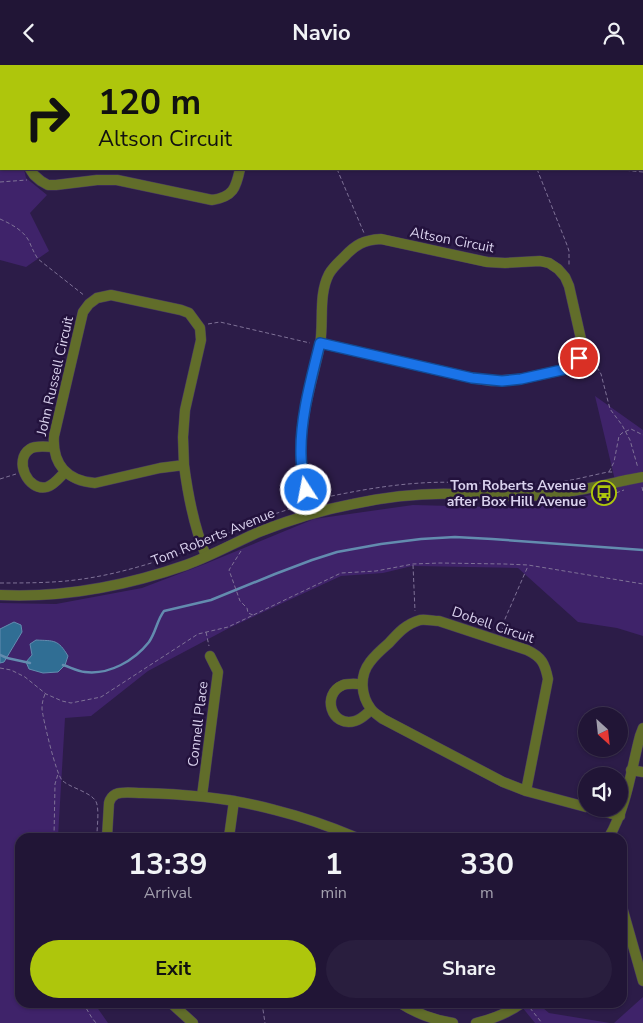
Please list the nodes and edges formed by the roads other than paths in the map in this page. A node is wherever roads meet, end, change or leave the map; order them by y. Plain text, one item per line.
1 (120, 170) edge
2 (240, 170) edge
3 (33, 173) edge
4 (117, 180) junction
5 (320, 343) junction
6 (54, 447) junction
7 (184, 465) junction
8 (65, 471) junction
9 (643, 477) edge
10 (313, 513) junction
11 (206, 556) junction
12 (0, 595) edge
13 (210, 656) road end
14 (362, 684) junction
15 (371, 710) junction
16 (643, 728) edge
17 (632, 770) junction
18 (643, 772) edge
19 (628, 788) edge
20 (526, 791) junction
21 (202, 797) junction
22 (234, 801) junction
23 (578, 805) edge
24 (619, 817) edge
25 (107, 833) edge
26 (230, 833) edge
27 (344, 833) edge
28 (611, 833) edge
29 (627, 925) edge
30 (643, 981) edge
31 (176, 1008) edge
32 (409, 1008) edge
33 (515, 1008) edge
34 (193, 1023) edge
35 (453, 1023) edge
36 (476, 1023) edge

1 - 4 street
2 - 4 street
3 - 4 street
5 - 5 street, Altson Circuit
5 - 10 street
6 - 7 street, John Russell Circuit
6 - 8 street, John Russell Circuit
6 - 8 street, John Russell Circuit
7 - 8 street
7 - 11 street
9 - 10 street, Tom Roberts Avenue, bridge
10 - 11 street, Tom Roberts Avenue
11 - 12 street, Tom Roberts Avenue
13 - 21 street, Connell Place
14 - 15 street
14 - 15 street
14 - 20 street, Dobell Circuit
15 - 20 street
16 - 17 street
17 - 18 street
17 - 19 street
20 - 23 street
21 - 22 street
21 - 25 street
22 - 26 street
22 - 27 street
24 - 28 street
29 - 30 street
31 - 34 street
32 - 35 street
33 - 36 street

